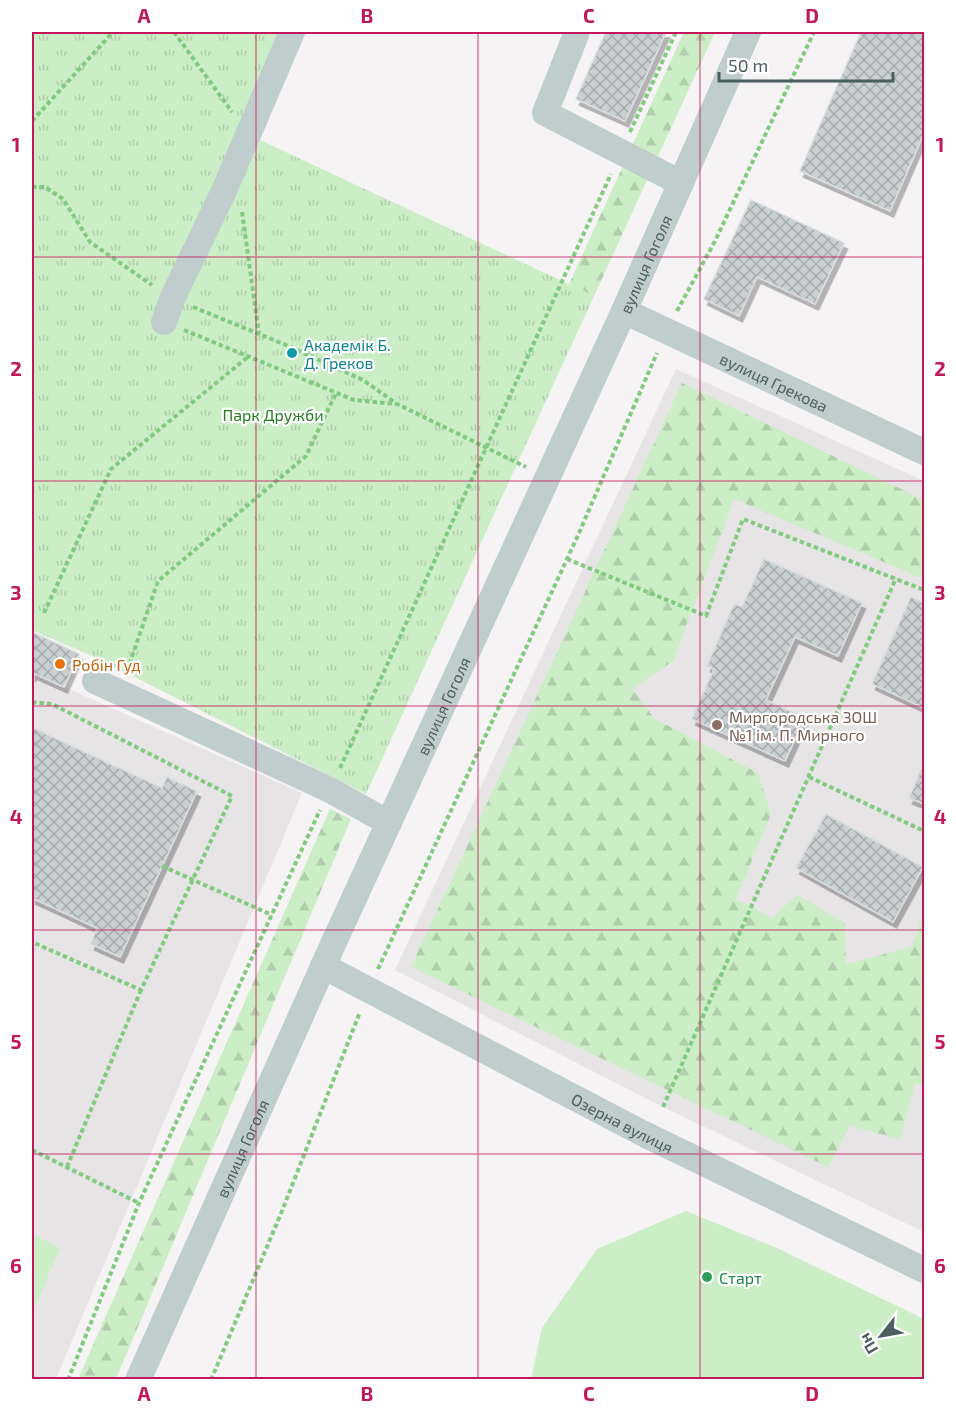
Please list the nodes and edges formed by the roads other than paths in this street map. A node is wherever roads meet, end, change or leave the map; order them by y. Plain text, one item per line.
1 (292, 32) edge
2 (577, 32) edge
3 (748, 32) edge
4 (681, 183) junction
5 (168, 310) road end
6 (624, 311) junction
7 (924, 452) edge
8 (95, 681) dead end
9 (389, 823) junction
10 (323, 966) junction
11 (924, 1270) edge
12 (138, 1380) edge

1 - 5 street
2 - 4 street
3 - 4 street, вулиця Гоголя
4 - 6 street, вулиця Гоголя
6 - 7 street, вулиця Грекова
6 - 9 street, вулиця Гоголя
8 - 9 street
9 - 10 street, вулиця Гоголя
10 - 11 street, Озерна вулиця
10 - 12 street, вулиця Гоголя

